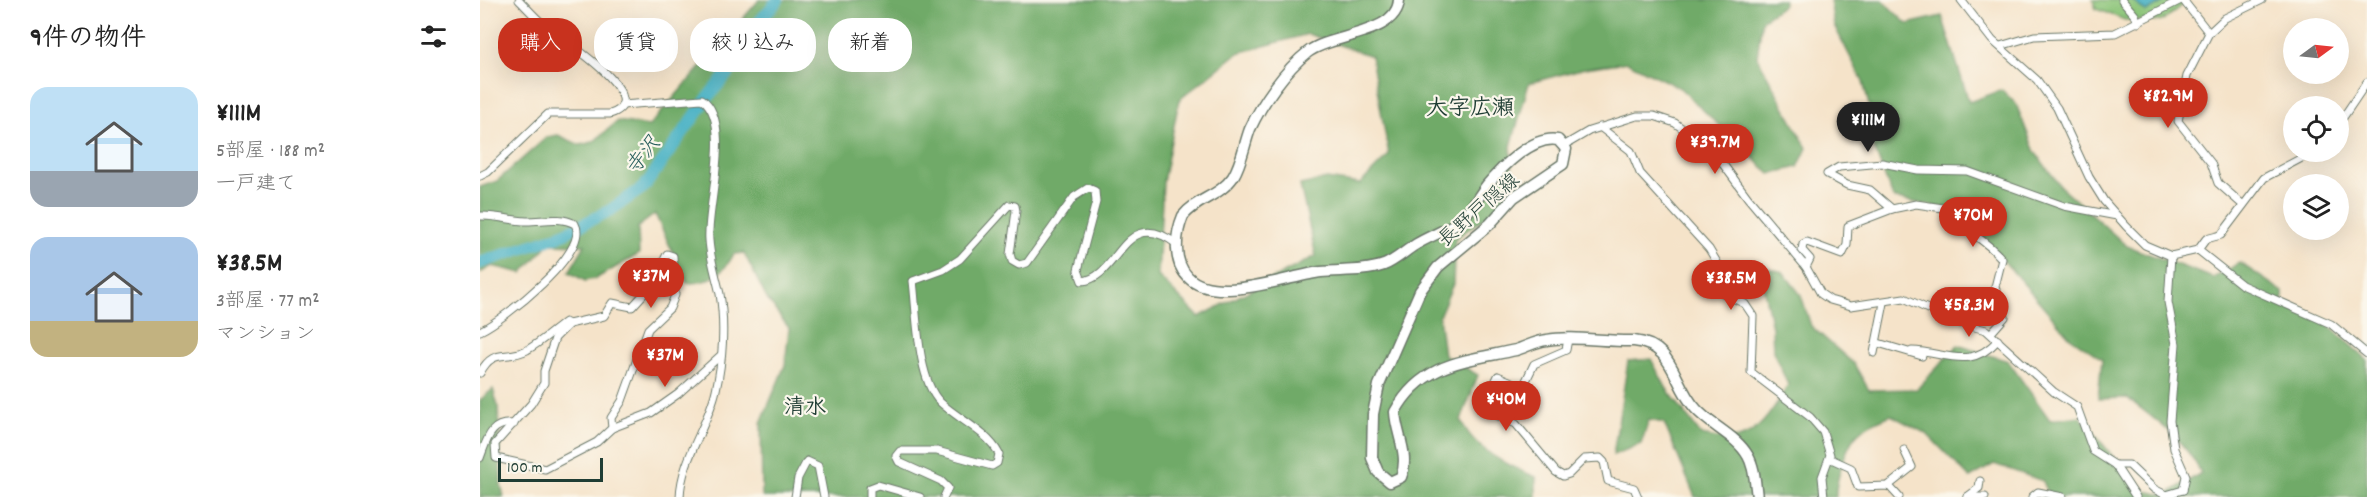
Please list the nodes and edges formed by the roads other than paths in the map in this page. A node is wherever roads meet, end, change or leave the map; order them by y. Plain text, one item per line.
1 (519, 0) edge
2 (1399, 0) edge
3 (1961, 0) edge
4 (2122, 0) edge
5 (2182, 0) edge
6 (2262, 0) edge
7 (2138, 23) junction
8 (2210, 33) junction
9 (2000, 46) junction
10 (2367, 81) edge
11 (622, 105) junction
12 (2349, 108) edge
13 (1600, 127) junction
14 (1565, 146) junction
15 (2294, 162) edge
16 (480, 176) edge
17 (2243, 205) junction
18 (1892, 209) junction
19 (480, 216) edge
20 (2117, 216) junction
21 (1178, 245) junction
22 (2198, 250) junction
23 (2171, 256) junction
24 (1806, 267) junction
25 (1884, 303) junction
26 (569, 324) junction
27 (480, 331) edge
28 (1991, 333) junction
29 (1568, 339) junction
30 (1998, 340) junction
31 (1878, 343) junction
32 (1912, 351) junction
33 (1874, 353) dead end
34 (2367, 354) edge
35 (721, 356) junction
36 (1922, 356) dead end
37 (480, 373) edge
38 (514, 424) junction
39 (612, 428) junction
40 (1904, 450) dead end
41 (480, 458) edge
42 (1829, 458) junction
43 (2115, 465) junction
44 (1980, 481) dead end
45 (1888, 486) junction
46 (2183, 490) junction
47 (680, 497) edge
48 (795, 497) edge
49 (824, 497) edge
50 (870, 497) edge
51 (921, 497) edge
52 (944, 497) edge
53 (1638, 497) edge
54 (1757, 497) edge
55 (1824, 497) edge
56 (1899, 497) edge
57 (1966, 497) edge
58 (1985, 497) edge
59 (2032, 497) edge
60 (2062, 497) edge
61 (2136, 497) edge
62 (2189, 497) edge

1 - 11 street
2 - 21 main road, 長野戸隠線
3 - 9 street
4 - 7 street
5 - 7 street
5 - 8 street
6 - 8 street
7 - 9 street
8 - 17 street
9 - 20 street
10 - 12 street
11 - 16 street
11 - 35 street
13 - 14 street
13 - 24 street
13 - 42 street
14 - 21 main road, 長野戸隠線
14 - 29 main road, 長野戸隠線
15 - 17 street
17 - 22 street
18 - 20 street
18 - 24 street
18 - 28 street
19 - 27 street
20 - 23 street
21 - 52 street
22 - 23 street
22 - 34 street
23 - 46 street
24 - 25 street
25 - 28 street
25 - 31 street
26 - 37 street
26 - 38 street
26 - 39 street
28 - 30 street
29 - 53 street
29 - 54 main road, 長野戸隠線
30 - 32 street
30 - 43 street
31 - 32 street
31 - 33 street
32 - 36 street
35 - 39 street
35 - 47 street
38 - 39 street
38 - 41 street
40 - 45 street
42 - 45 street
42 - 55 street
43 - 46 street
43 - 61 street
44 - 57 street
45 - 56 street
46 - 62 street
48 - 49 street
50 - 51 street
57 - 58 street
59 - 60 street

